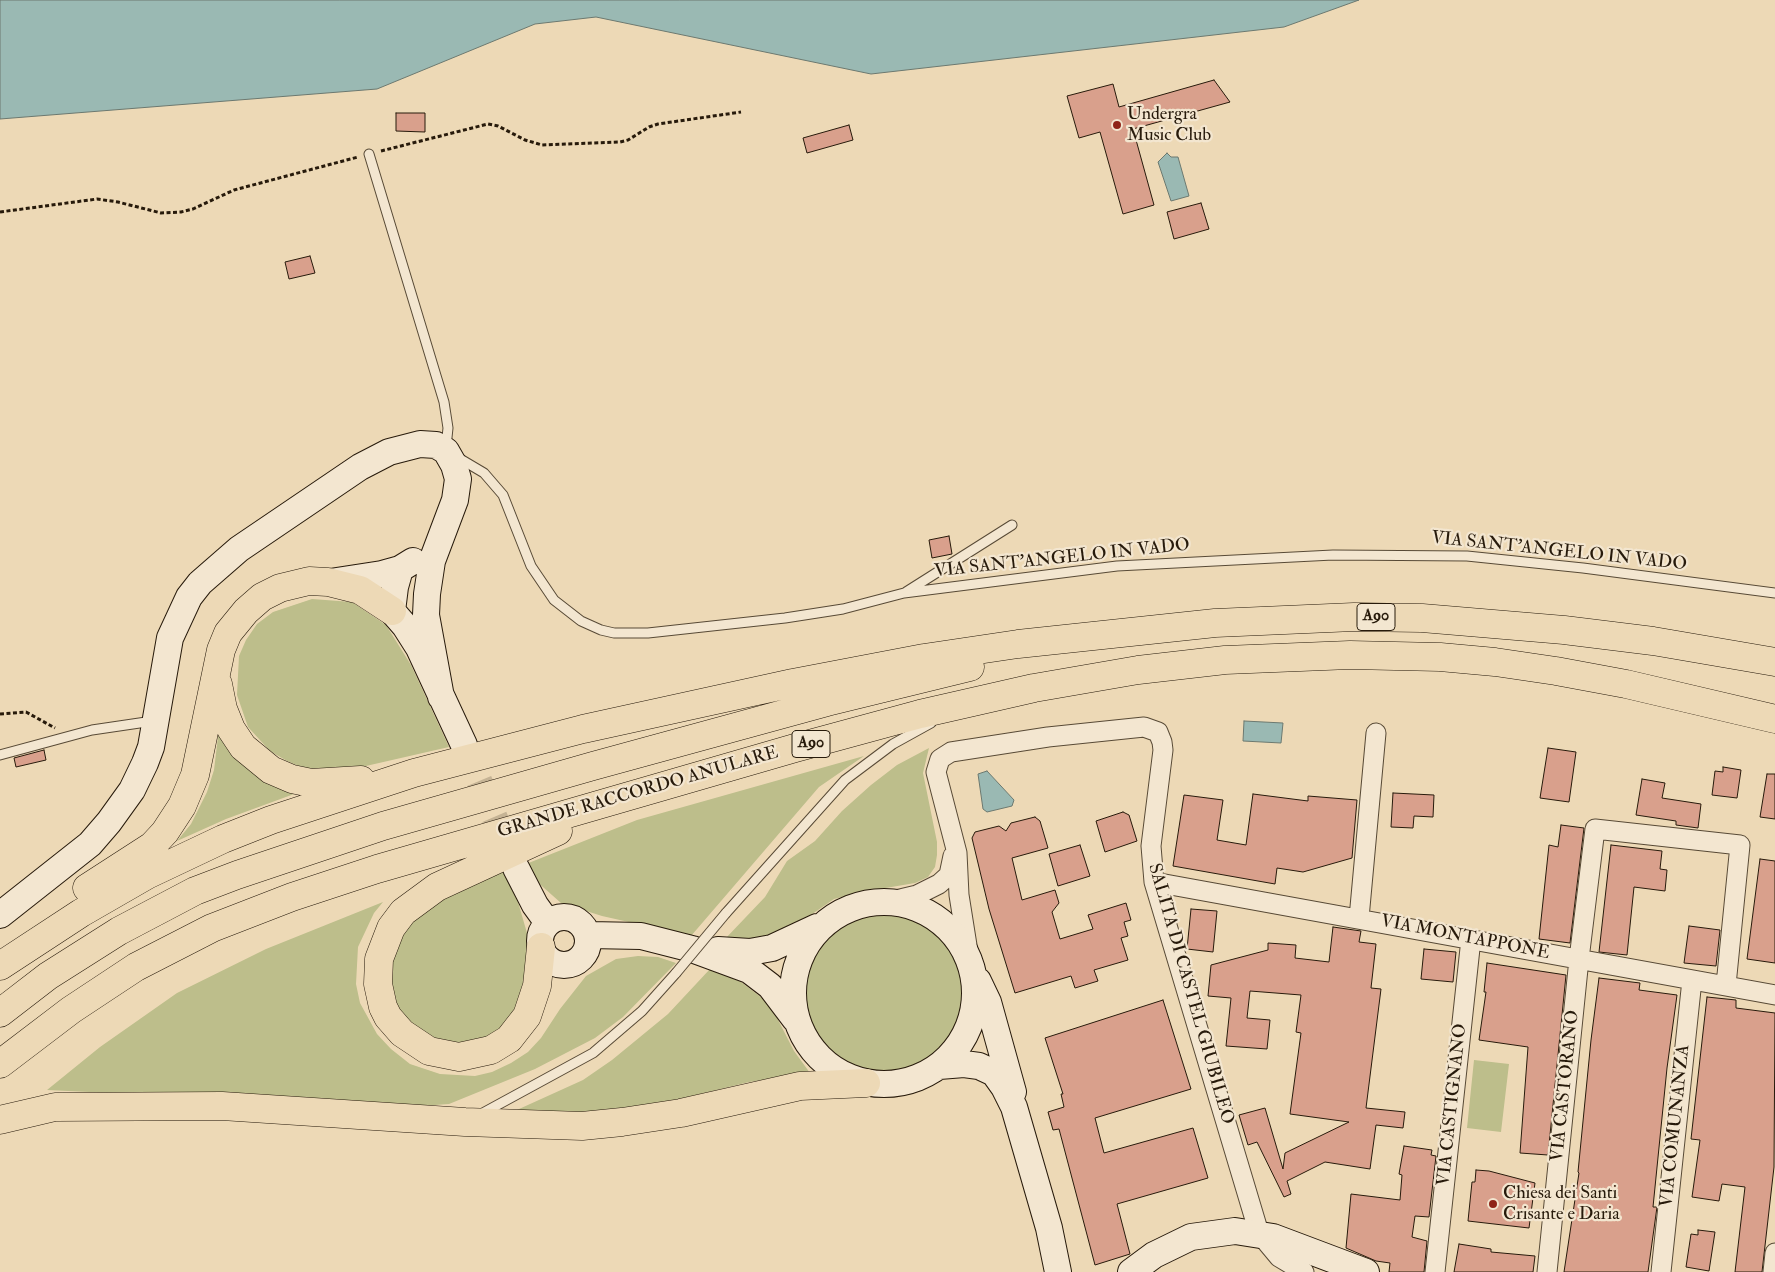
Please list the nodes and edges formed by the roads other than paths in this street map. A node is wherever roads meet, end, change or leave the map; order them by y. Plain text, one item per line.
1 (370, 154) dead end
2 (446, 451) junction
3 (1012, 525) dead end
4 (446, 527) junction
5 (400, 569) junction
6 (328, 582) junction
7 (904, 593) junction
8 (1775, 593) edge
9 (392, 611) junction
10 (1098, 637) junction
11 (1652, 641) junction
12 (1775, 662) edge
13 (1775, 677) edge
14 (216, 678) junction
15 (1679, 695) junction
16 (441, 697) junction
17 (966, 703) junction
18 (1775, 719) edge
19 (155, 720) junction
20 (1775, 732) edge
21 (1376, 733) dead end
22 (464, 745) tunnel mouth
23 (0, 755) edge
24 (414, 774) junction
25 (647, 791) junction
26 (954, 844) junction
27 (516, 868) tunnel mouth
28 (1154, 882) junction
29 (879, 904) junction
30 (0, 915) edge
31 (1359, 918) junction
32 (820, 926) junction
33 (544, 935) junction
34 (589, 935) junction
35 (1471, 939) junction
36 (692, 949) junction
37 (0, 954) edge
38 (1579, 959) junction
39 (971, 965) junction
40 (0, 966) edge
41 (1692, 980) junction
42 (1726, 985) junction
43 (1775, 995) edge
44 (0, 1013) edge
45 (800, 1025) junction
46 (0, 1064) edge
47 (939, 1066) junction
48 (866, 1082) junction
49 (1014, 1107) junction
50 (0, 1120) edge
51 (465, 1122) junction
52 (1049, 1228) junction
53 (1259, 1233) junction
54 (1775, 1253) edge
55 (1058, 1272) edge
56 (1069, 1272) edge
57 (1131, 1272) edge
58 (1304, 1272) edge
59 (1366, 1272) edge
60 (1435, 1272) edge
61 (1547, 1272) edge
62 (1660, 1272) edge
63 (1773, 1272) edge

1 - 2 lane
2 - 4 street
2 - 7 lane, VIA SANT'ANGELO IN VADO
2 - 19 street
3 - 7 lane
4 - 5 street
4 - 16 street
5 - 6 street
5 - 9 street
6 - 9 highway
6 - 14 highway
7 - 8 lane, VIA SANT'ANGELO IN VADO
9 - 16 street
10 - 11 highway, GRANDE RACCORDO ANULARE / A90
10 - 24 highway, GRANDE RACCORDO ANULARE
10 - 44 highway, GRANDE RACCORDO ANULARE / A90
11 - 12 highway, GRANDE RACCORDO ANULARE
11 - 13 highway, GRANDE RACCORDO ANULARE / A90
14 - 24 highway
14 - 37 highway
15 - 17 highway, GRANDE RACCORDO ANULARE / A90
15 - 18 highway, GRANDE RACCORDO ANULARE / A90
15 - 20 highway, GRANDE RACCORDO ANULARE
16 - 22 street
17 - 25 highway, GRANDE RACCORDO ANULARE / A90
17 - 51 lane, bridge
19 - 23 lane
19 - 30 street
21 - 31 street
24 - 40 highway, GRANDE RACCORDO ANULARE
25 - 33 highway
25 - 46 highway, GRANDE RACCORDO ANULARE / A90
26 - 28 street, SALITA DI CASTEL GIUBILEO
26 - 29 street, SALITA DI CASTEL GIUBILEO
26 - 39 street, SALITA DI CASTEL GIUBILEO
27 - 33 street
28 - 31 street, VIA MONTAPPONE
28 - 53 street, SALITA DI CASTEL GIUBILEO
29 - 32 street
29 - 39 street
31 - 35 street, VIA MONTAPPONE
32 - 36 street
32 - 45 street
33 - 34 street
33 - 34 street
34 - 36 street
35 - 38 street, VIA MONTAPPONE
35 - 60 street, VIA CASTIGNANO
36 - 45 street
38 - 41 street, VIA MONTAPPONE
38 - 42 street, VIA CASTORANO
38 - 61 street, VIA CASTORANO
39 - 47 street
39 - 49 street, SALITA DI CASTEL GIUBILEO
41 - 42 street, VIA MONTAPPONE
41 - 62 street, VIA COMUNANZA
42 - 43 street, VIA MONTAPPONE
45 - 48 street
47 - 48 street
47 - 49 street, SALITA DI CASTEL GIUBILEO
48 - 51 highway
49 - 52 street, SALITA DI CASTEL GIUBILEO
50 - 51 highway
52 - 55 street, SALITA DI CASTEL GIUBILEO
52 - 56 street, SALITA DI CASTEL GIUBILEO
53 - 57 street
53 - 58 street, SALITA DI CASTEL GIUBILEO
53 - 59 street
54 - 63 street

